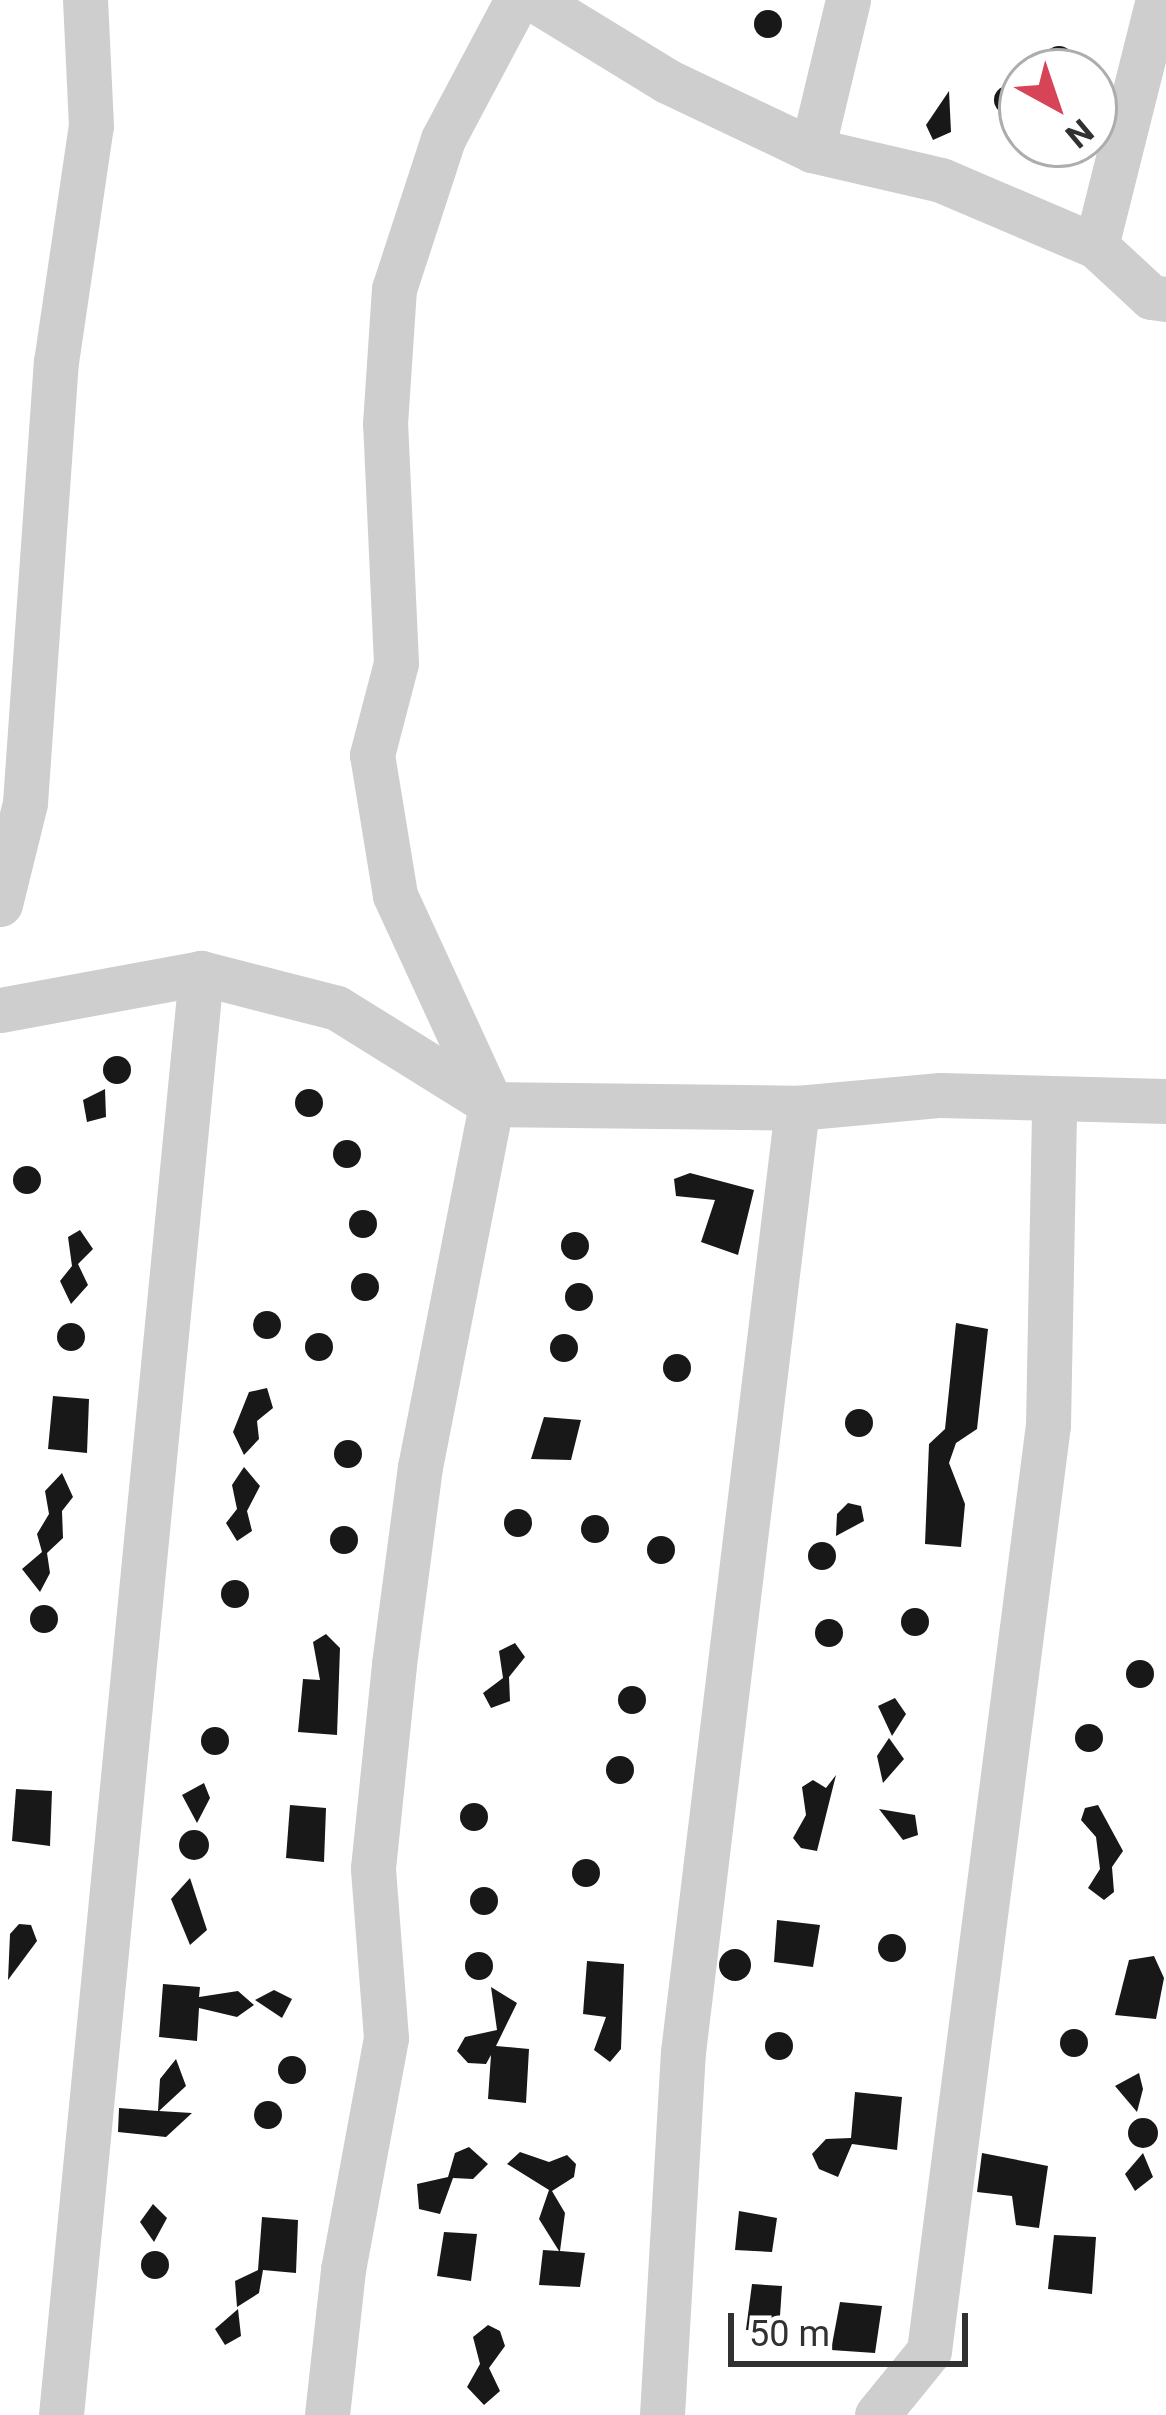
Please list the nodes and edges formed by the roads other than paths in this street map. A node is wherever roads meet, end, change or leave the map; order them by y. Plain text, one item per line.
1 (85, 0) edge
2 (517, 0) edge
3 (536, 0) edge
4 (848, 0) edge
5 (1158, 0) edge
6 (812, 150) junction
7 (1096, 246) junction
8 (1166, 299) edge
9 (0, 904) edge
10 (201, 973) junction
11 (0, 1010) edge
12 (1166, 1101) edge
13 (1054, 1103) junction
14 (491, 1104) junction
15 (796, 1108) junction
16 (62, 2415) edge
17 (327, 2415) edge
18 (662, 2415) edge
19 (877, 2415) edge

1 - 9 street
2 - 14 street
3 - 6 street
4 - 6 street
5 - 7 street
6 - 7 street
7 - 8 street
10 - 11 street
10 - 14 street
10 - 16 street
12 - 13 street
13 - 15 street
13 - 19 street
14 - 15 street
14 - 17 street
15 - 18 street

